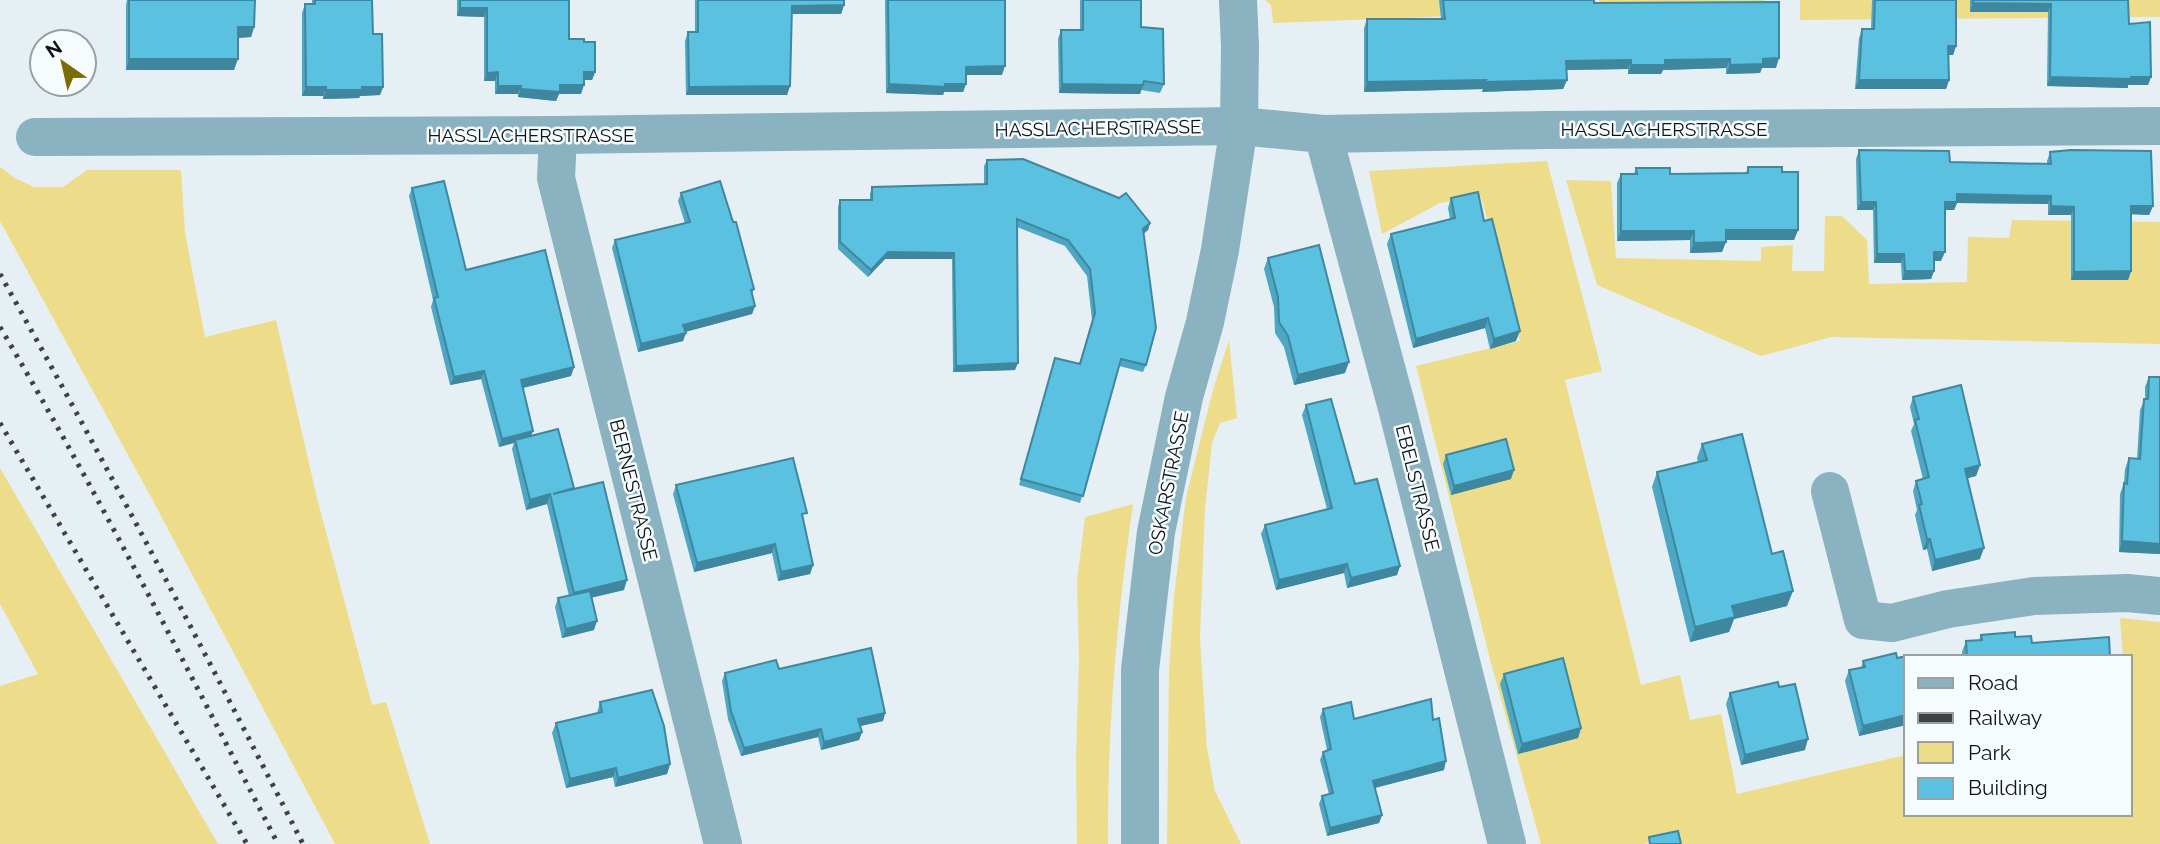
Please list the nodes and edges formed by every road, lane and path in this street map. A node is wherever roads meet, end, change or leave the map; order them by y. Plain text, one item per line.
1 (1238, 0) edge
2 (1239, 126) junction
3 (2160, 126) edge
4 (1323, 134) junction
5 (558, 135) junction
6 (35, 137) dead end
7 (1830, 491) dead end
8 (2160, 596) edge
9 (723, 844) edge
10 (1140, 844) edge
11 (1507, 844) edge

1 - 2 street
2 - 4 street, HASSLACHERSTRASSE
2 - 5 street, HASSLACHERSTRASSE
2 - 10 street, OSKARSTRASSE
3 - 4 street, HASSLACHERSTRASSE
4 - 11 street, EBELSTRASSE
5 - 6 street, HASSLACHERSTRASSE
5 - 9 street, BERNESTRASSE
7 - 8 street

